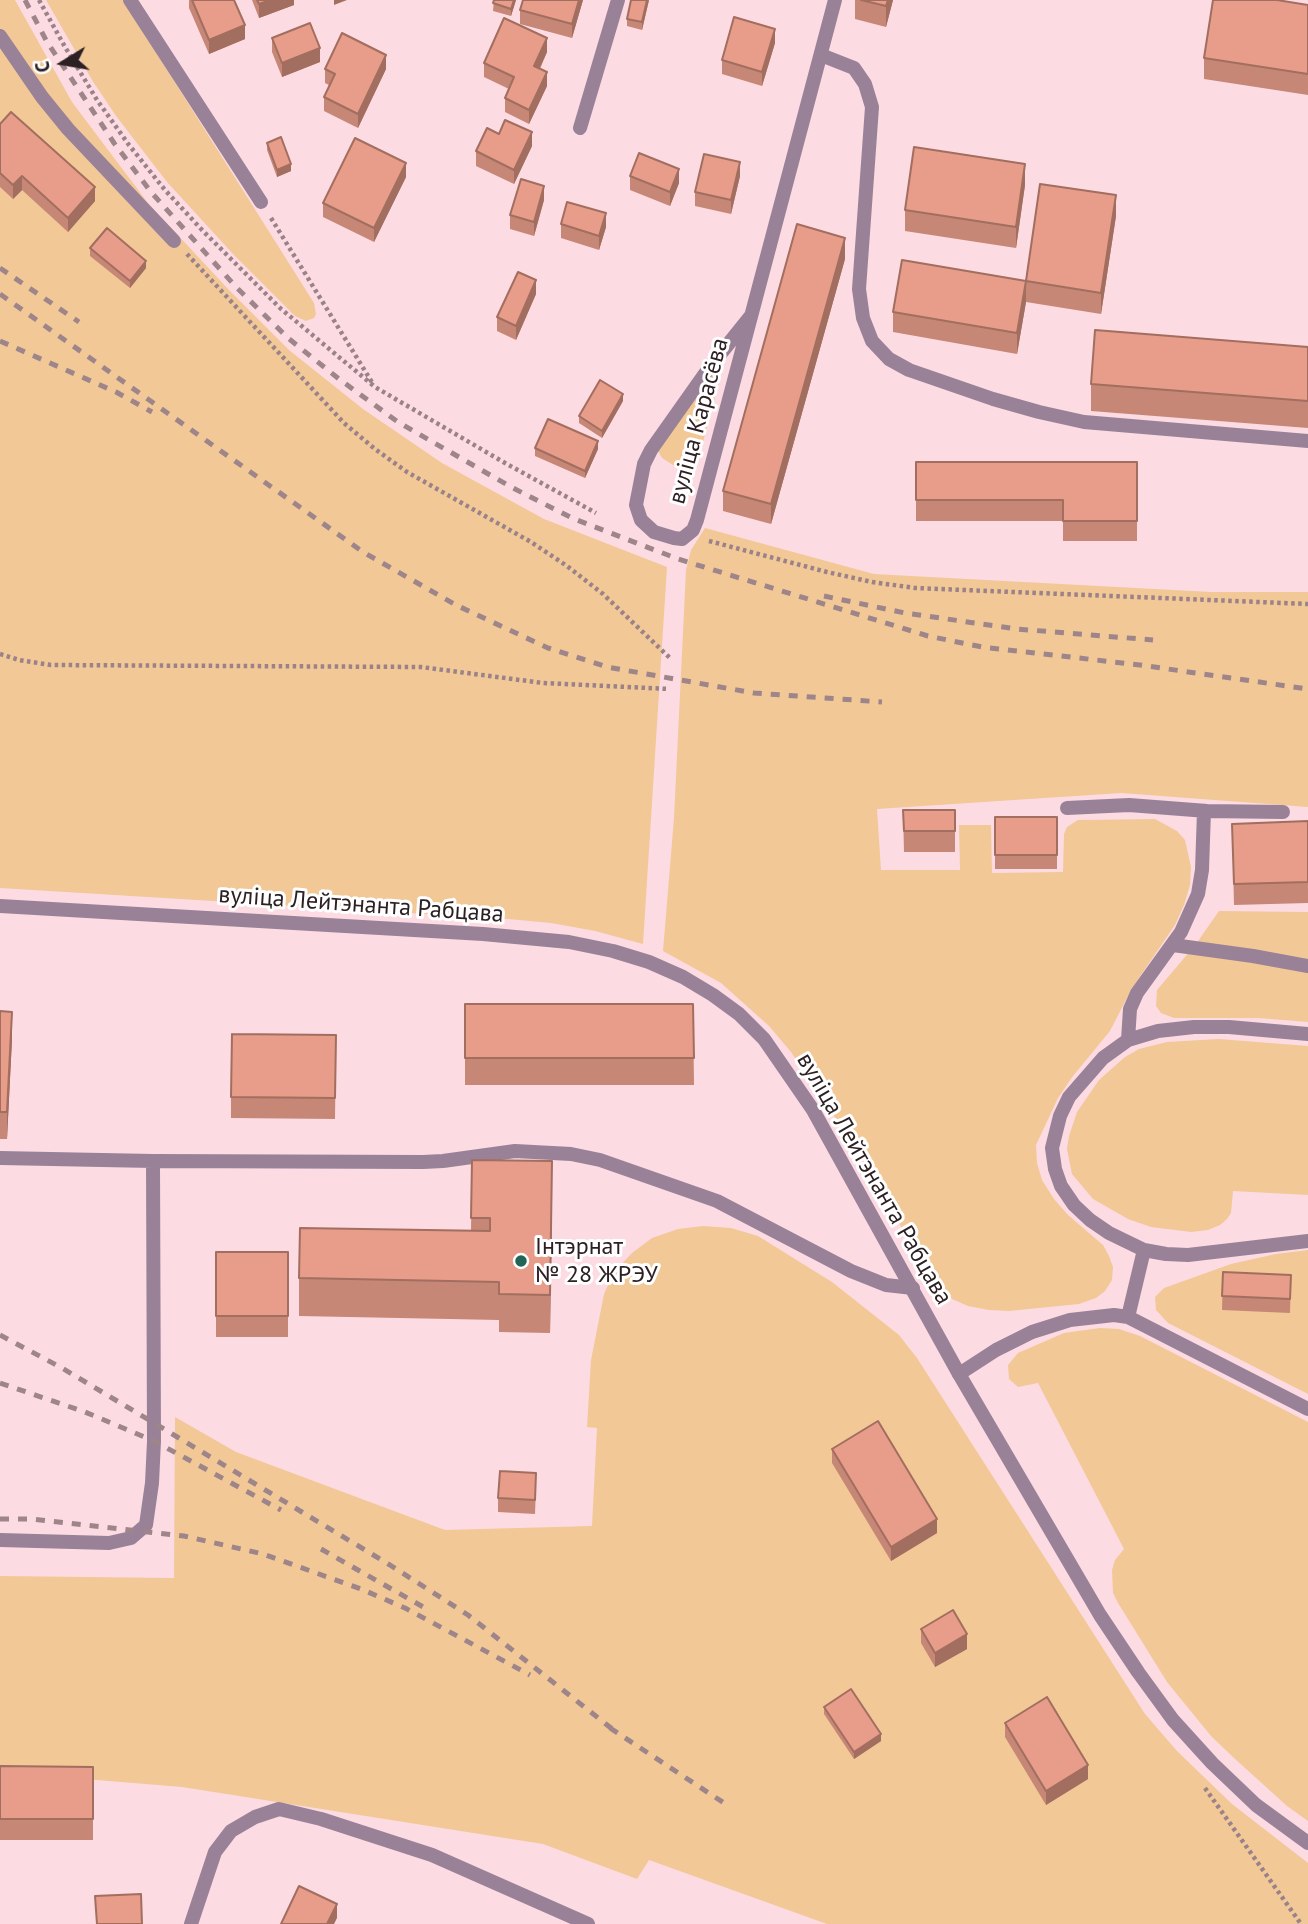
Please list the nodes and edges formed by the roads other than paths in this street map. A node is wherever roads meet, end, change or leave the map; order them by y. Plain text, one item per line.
1 (131, 0) edge
2 (618, 0) edge
3 (835, 0) edge
4 (0, 36) edge
5 (821, 55) junction
6 (580, 128) dead end
7 (261, 202) road end
8 (174, 241) road end
9 (750, 317) junction
10 (1308, 441) edge
11 (1068, 808) dead end
12 (1204, 811) junction
13 (1283, 812) dead end
14 (0, 906) edge
15 (1173, 945) junction
16 (1308, 966) edge
17 (1308, 1034) edge
18 (1128, 1040) junction
19 (0, 1158) edge
20 (153, 1161) junction
21 (1308, 1241) edge
22 (1144, 1250) junction
23 (913, 1288) junction
24 (1128, 1317) junction
25 (959, 1374) junction
26 (1308, 1409) edge
27 (0, 1540) edge
28 (1308, 1843) edge
29 (191, 1924) edge
30 (588, 1924) edge

1 - 7 street
2 - 6 street
3 - 5 street, вуліца Карасёва
4 - 8 street
5 - 9 street, вуліца Карасёва
5 - 10 street
9 - 9 street, вуліца Карасёва
11 - 12 street
12 - 13 street
12 - 15 street
14 - 23 street, вуліца Лейтэнанта Рабцава
15 - 16 street
15 - 18 street
17 - 18 street
18 - 22 street
19 - 20 street
20 - 23 street
20 - 27 street
21 - 22 street
22 - 24 street
23 - 25 street, вуліца Лейтэнанта Рабцава
24 - 25 street
24 - 26 street
25 - 28 street, вуліца Лейтэнанта Рабцава
29 - 30 street

